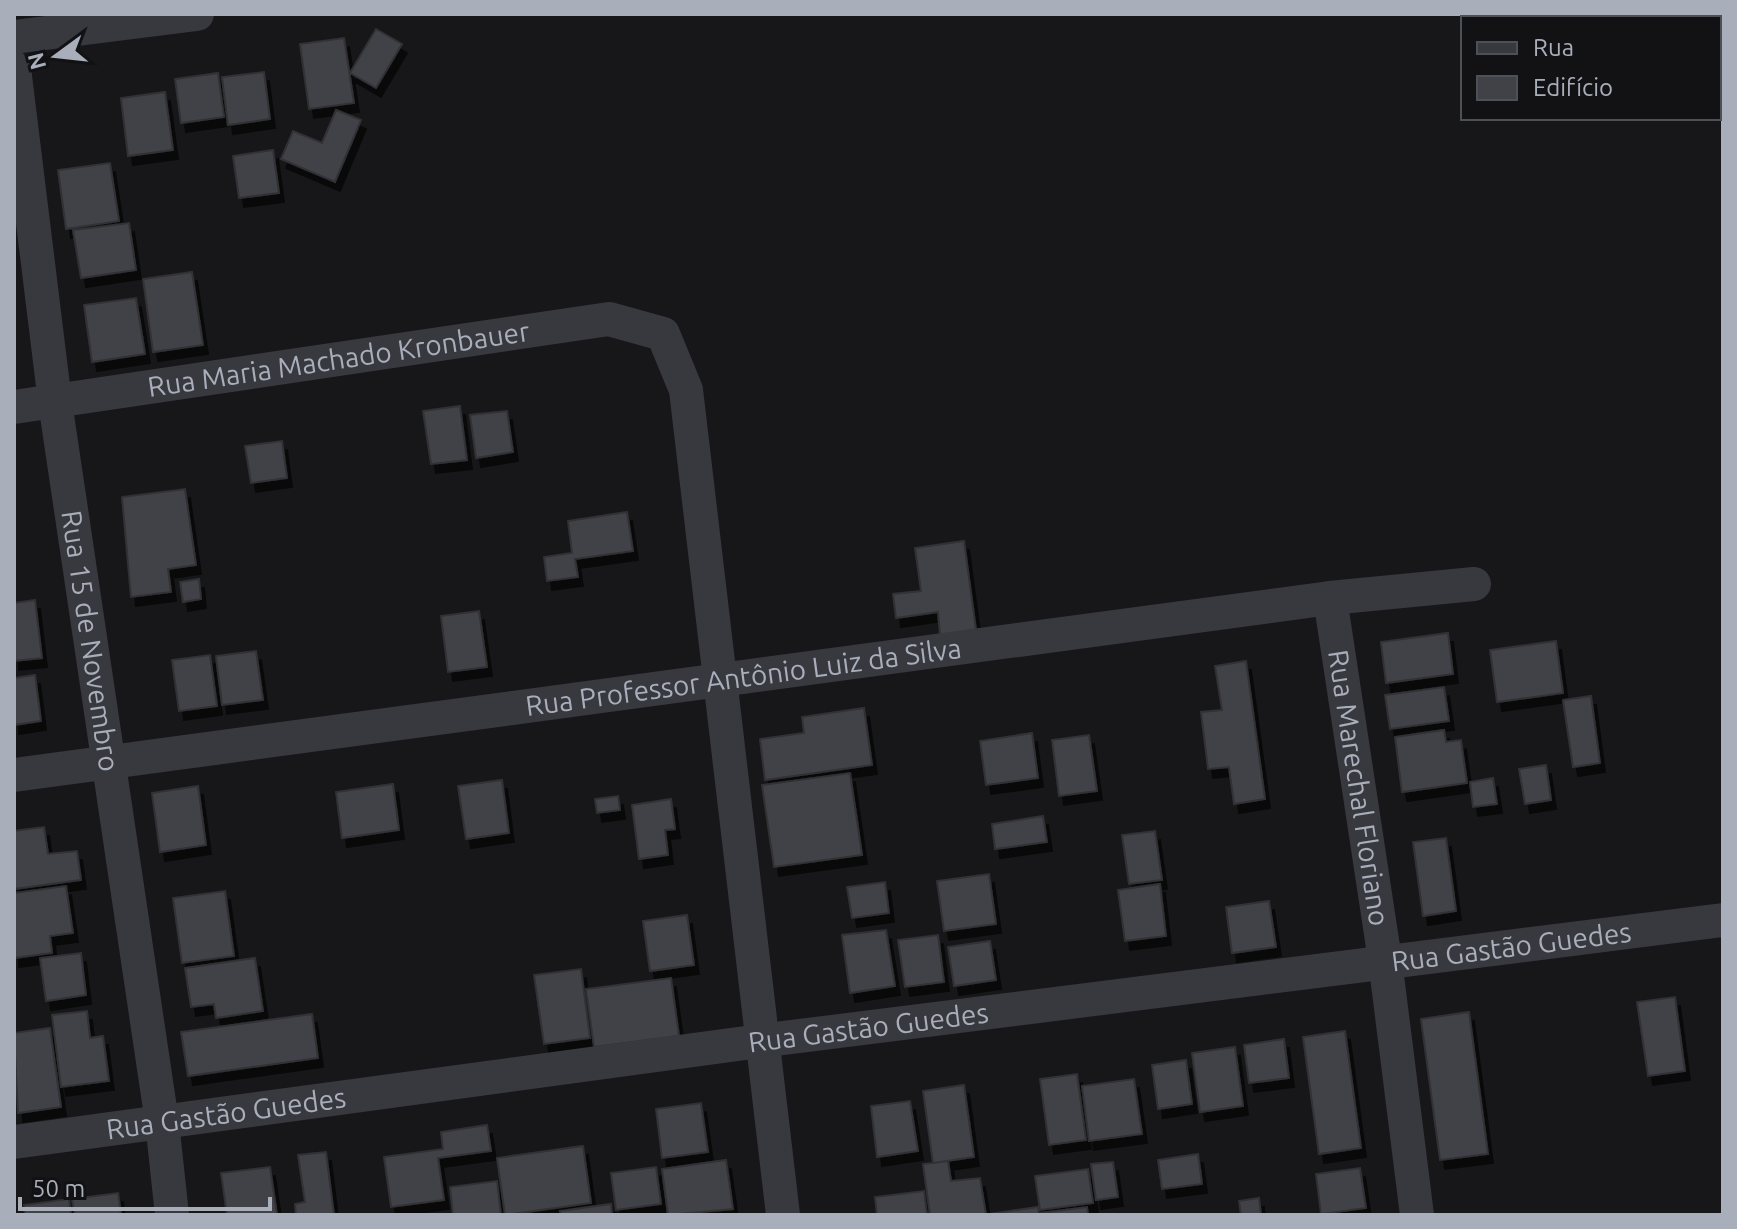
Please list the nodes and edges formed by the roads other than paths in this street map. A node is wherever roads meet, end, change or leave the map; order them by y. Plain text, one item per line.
1 (197, 14) edge
2 (14, 37) edge
3 (14, 68) edge
4 (55, 402) junction
5 (14, 407) edge
6 (1474, 584) dead end
7 (1330, 598) junction
8 (721, 679) junction
9 (106, 762) junction
10 (14, 775) edge
11 (1723, 920) edge
12 (1385, 960) junction
13 (760, 1041) junction
14 (162, 1122) junction
15 (14, 1142) edge
16 (172, 1215) edge
17 (783, 1215) edge
18 (1417, 1215) edge

1 - 2 street
3 - 4 street, Rua 15 de Novembro
4 - 5 street, Rua Maria Machado Kronbauer
4 - 8 street, Rua Maria Machado Kronbauer
4 - 9 street, Rua 15 de Novembro
6 - 7 street, Rua Professor Antônio Luiz da Silva
7 - 8 street, Rua Professor Antônio Luiz da Silva
7 - 12 street, Rua Marechal Floriano
8 - 9 street, Rua Professor Antônio Luiz da Silva
8 - 13 street
9 - 10 street, Rua Professor Antônio Luiz da Silva
9 - 14 street, Rua 15 de Novembro
11 - 12 street, Rua Gastão Guedes
12 - 13 street, Rua Gastão Guedes
12 - 18 street, Rua Marechal Floriano
13 - 14 street, Rua Gastão Guedes
13 - 17 street
14 - 15 street, Rua Gastão Guedes
14 - 16 street, Rua 15 de Novembro

